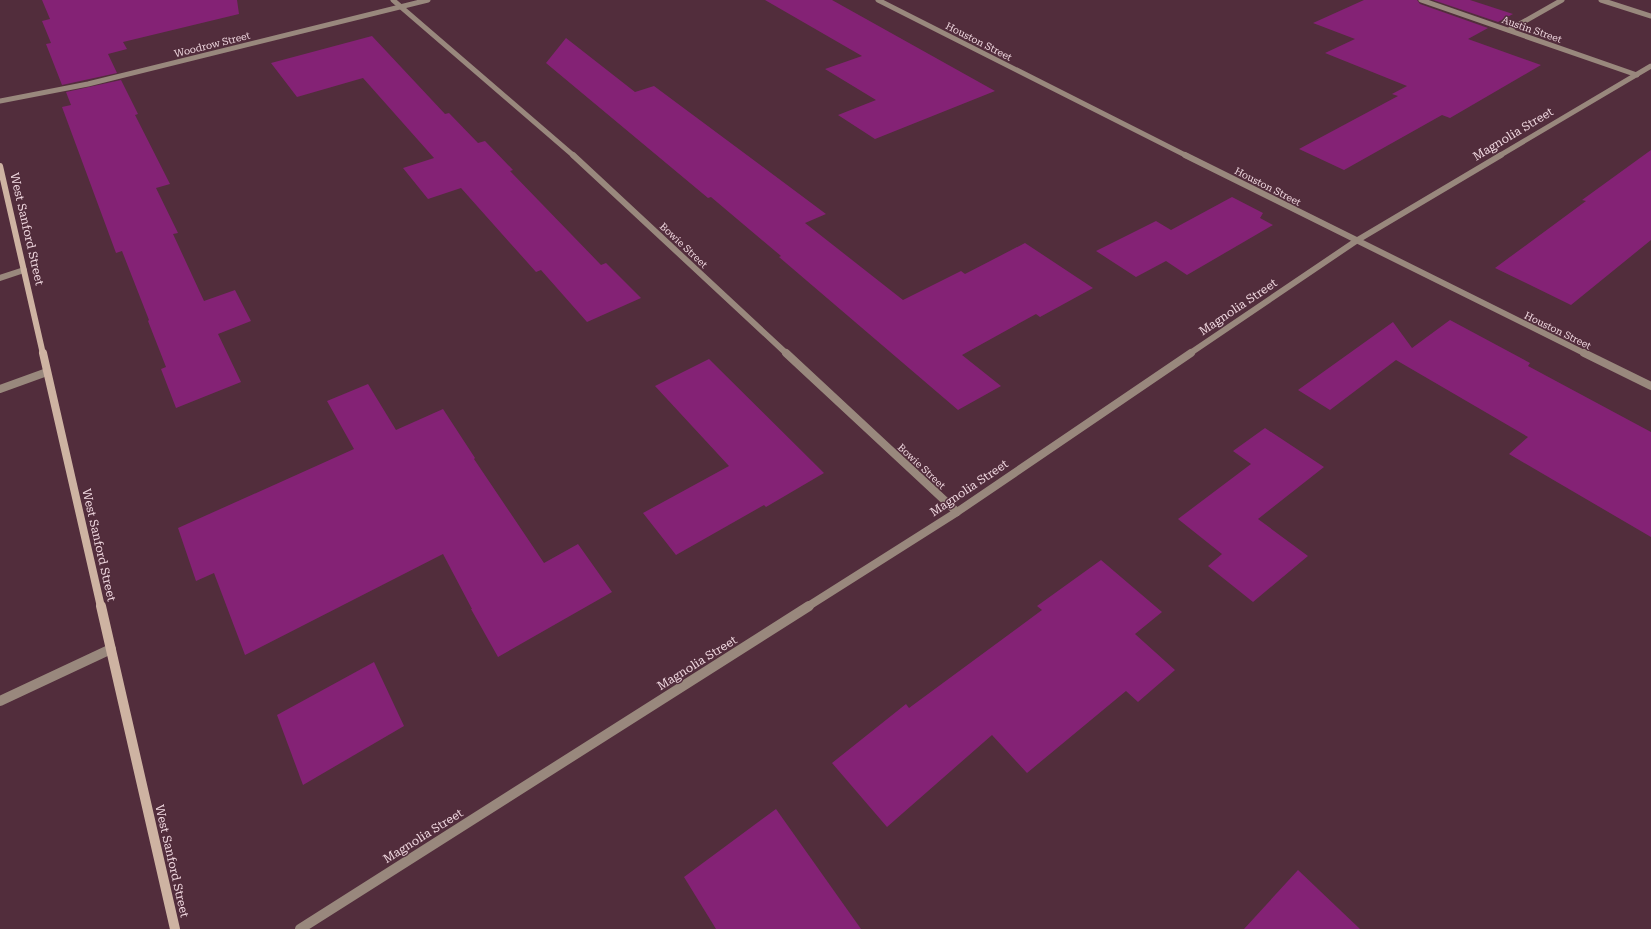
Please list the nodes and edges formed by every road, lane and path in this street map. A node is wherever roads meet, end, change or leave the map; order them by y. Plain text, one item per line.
1 (393, 0) edge
2 (428, 0) edge
3 (878, 0) edge
4 (1421, 0) edge
5 (1562, 0) edge
6 (1601, 0) edge
7 (401, 7) junction
8 (1651, 16) edge
9 (1509, 30) junction
10 (1651, 66) edge
11 (1638, 75) junction
12 (0, 101) edge
13 (0, 166) edge
14 (1356, 241) junction
15 (24, 270) junction
16 (0, 278) edge
17 (47, 372) junction
18 (1651, 386) edge
19 (0, 389) edge
20 (957, 512) junction
21 (111, 649) junction
22 (0, 701) edge
23 (175, 929) edge
24 (300, 929) edge

1 - 7 street, Bowie Street
2 - 7 street, Woodrow Street
3 - 14 street, Houston Street
4 - 9 street, Austin Street
5 - 9 street
6 - 8 street
7 - 12 street, Woodrow Street
7 - 20 street, Bowie Street
9 - 11 street, Austin Street
10 - 11 street, Magnolia Street
11 - 14 street, Magnolia Street
13 - 15 street, West Sanford Street
14 - 18 street, Houston Street
14 - 20 street, Magnolia Street
15 - 16 street
15 - 17 street, West Sanford Street
17 - 19 street
17 - 21 street, West Sanford Street
20 - 24 street, Magnolia Street
21 - 22 street
21 - 23 street, West Sanford Street

